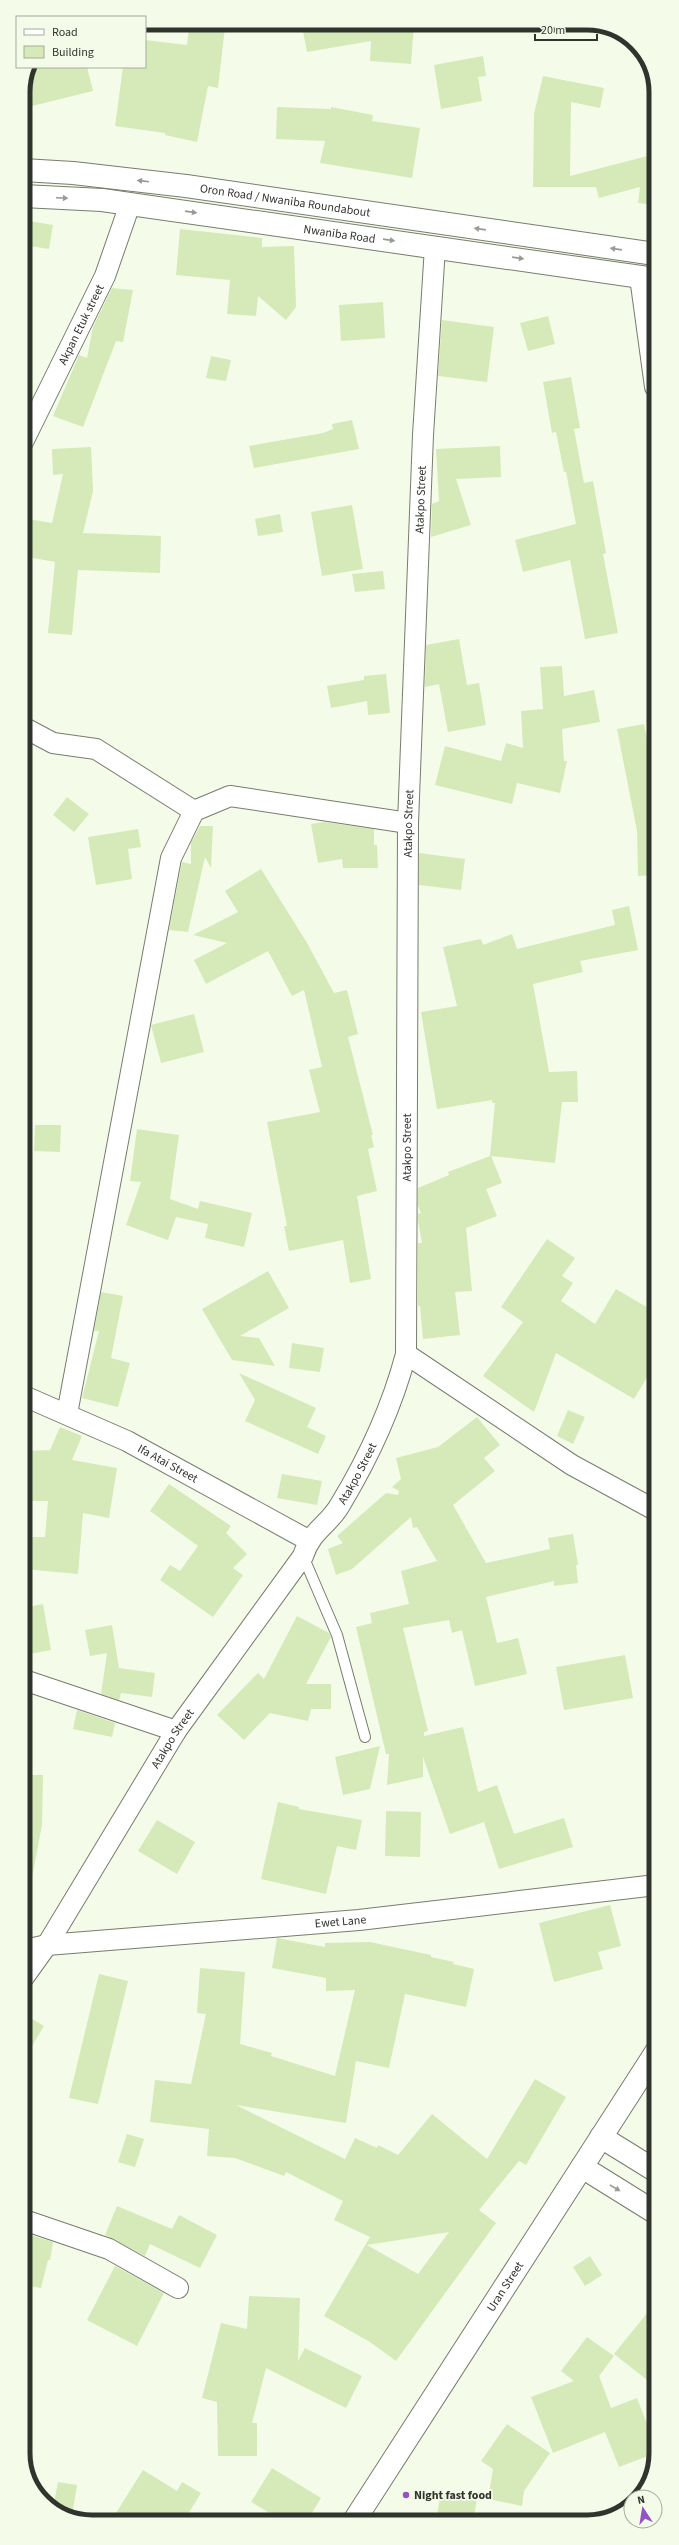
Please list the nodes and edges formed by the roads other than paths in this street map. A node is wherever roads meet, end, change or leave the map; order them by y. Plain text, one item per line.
1 (30, 170) edge
2 (30, 196) edge
3 (130, 204) junction
4 (435, 247) junction
5 (649, 253) edge
6 (648, 278) edge
7 (649, 294) edge
8 (30, 428) edge
9 (30, 730) edge
10 (194, 811) junction
11 (408, 823) junction
12 (406, 1354) junction
13 (30, 1399) edge
14 (67, 1414) junction
15 (649, 1506) edge
16 (306, 1548) junction
17 (30, 1682) edge
18 (176, 1731) junction
19 (364, 1736) dead end
20 (649, 1886) edge
21 (47, 1945) junction
22 (30, 1949) edge
23 (30, 1969) edge
24 (649, 2063) edge
25 (601, 2136) junction
26 (582, 2167) junction
27 (649, 2167) edge
28 (649, 2208) edge
29 (30, 2222) edge
30 (178, 2288) dead end
31 (358, 2515) edge

5 -> 1 main road, Oron Road / Nwaniba Roundabout
2 -> 3 main road, Nwaniba Road
3 -> 4 main road, Nwaniba Road
3 - 8 street, Akpan Etuk street
4 -> 6 main road, Nwaniba Road
4 - 11 street, Atakpo Street
6 - 7 street
9 - 10 street
10 - 11 street
10 - 14 street
11 - 12 street, Atakpo Street
12 - 15 street
12 - 16 street, Atakpo Street
13 - 14 street, Ifa Atai Street
14 - 16 street, Ifa Atai Street
16 - 18 street, Atakpo Street
16 - 19 lane
17 - 18 street
18 - 21 street, Atakpo Street
20 - 21 street, Ewet Lane
21 - 22 street, Ewet Lane
21 - 23 street, Atakpo Street
24 - 25 main road, Uran Street
25 - 26 main road, Uran Street
25 - 27 main road
26 -> 28 main road
26 - 31 main road, Uran Street
29 - 30 street

